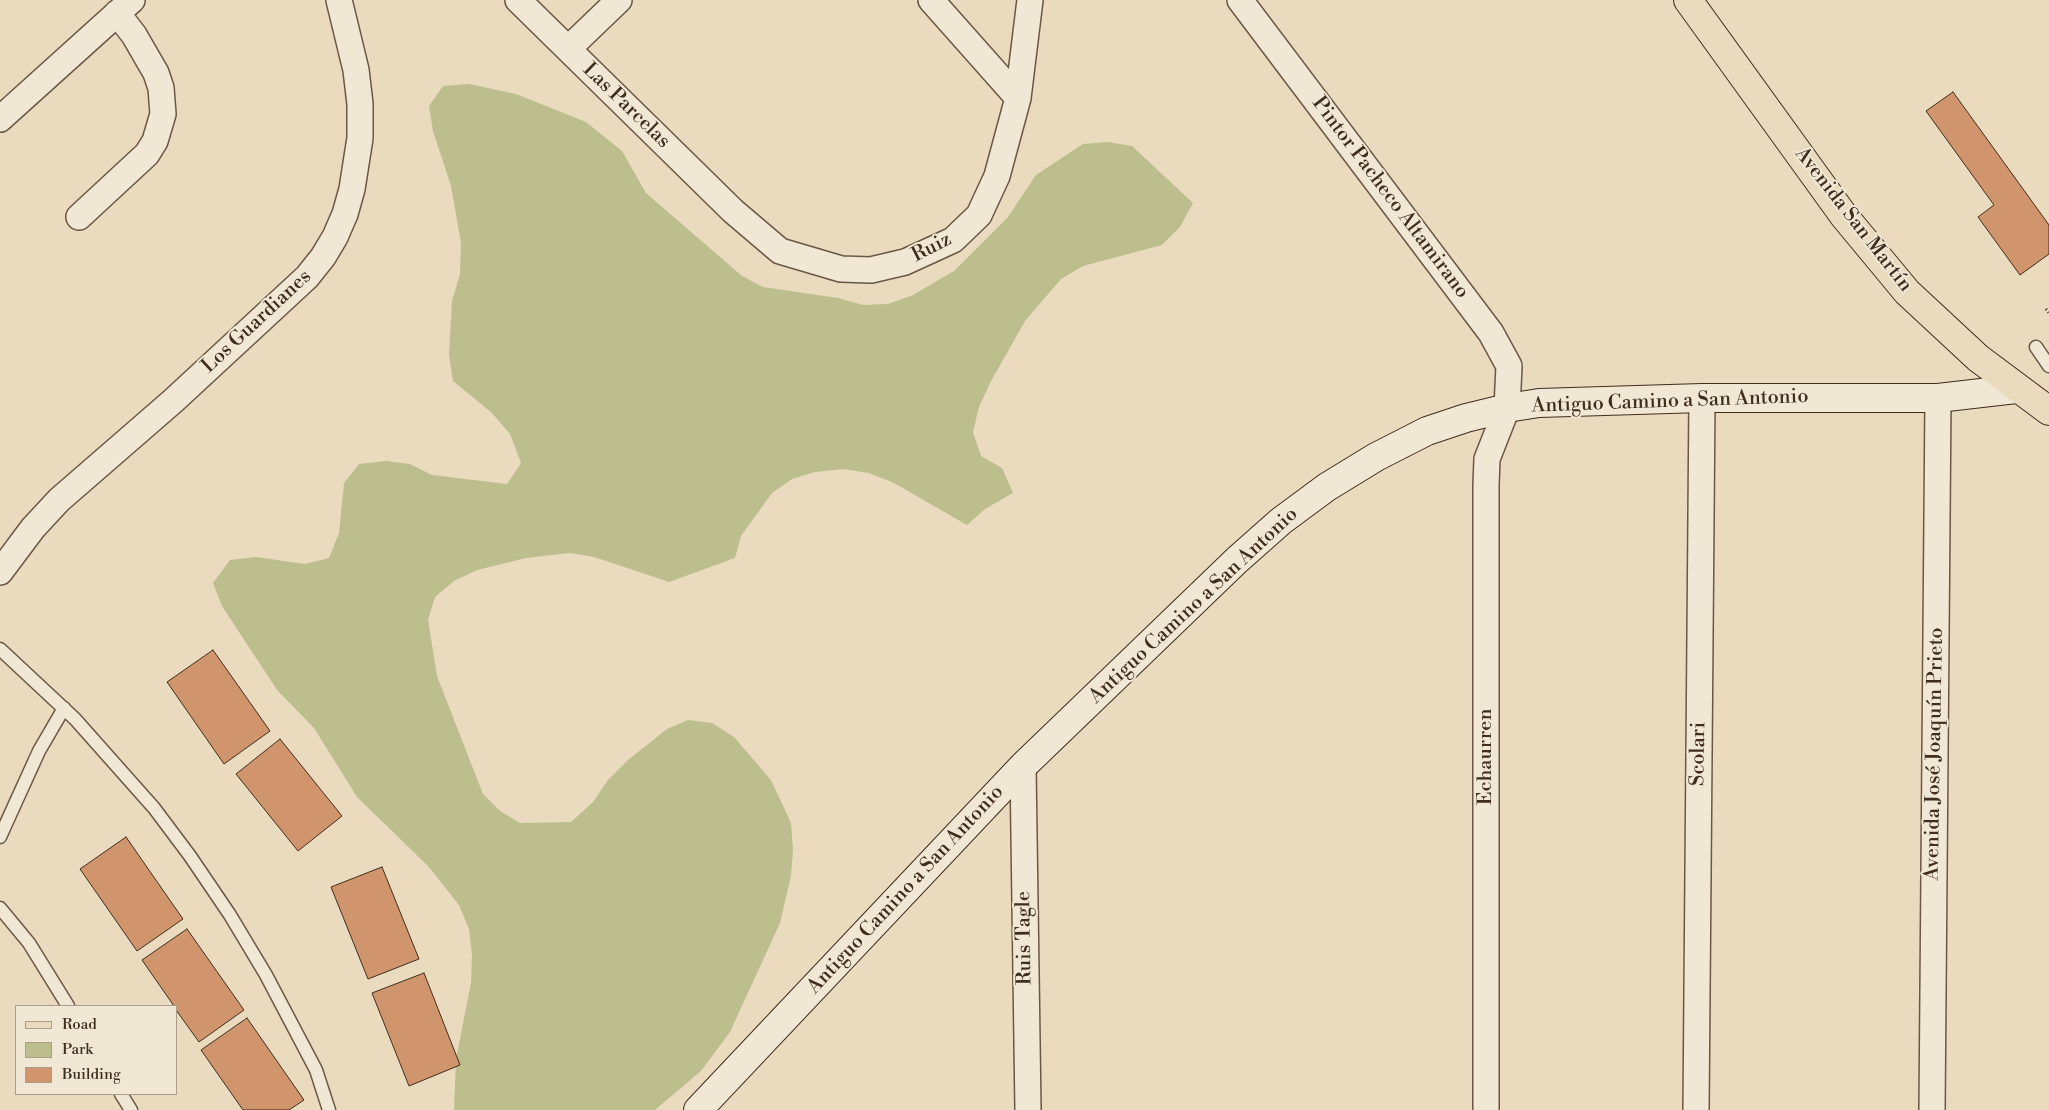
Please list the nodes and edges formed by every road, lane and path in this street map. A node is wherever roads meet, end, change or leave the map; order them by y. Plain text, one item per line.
1 (339, 0) edge
2 (518, 0) edge
3 (619, 0) edge
4 (931, 0) edge
5 (1030, 0) edge
6 (1240, 0) edge
7 (1688, 0) edge
8 (124, 7) edge
9 (568, 49) junction
10 (1018, 98) junction
11 (0, 119) edge
12 (734, 211) joint
13 (79, 217) dead end
14 (2046, 309) dead end
15 (2049, 313) edge
16 (2036, 347) dead end
17 (2049, 366) edge
18 (2016, 389) junction
19 (1702, 398) junction
20 (1938, 398) junction
21 (1507, 408) junction
22 (2049, 411) edge
23 (0, 572) edge
24 (0, 649) edge
25 (64, 708) junction
26 (1022, 766) junction
27 (0, 837) edge
28 (0, 908) edge
29 (67, 1005) edge
30 (122, 1095) edge
31 (131, 1110) edge
32 (329, 1110) edge
33 (698, 1110) edge
34 (1028, 1110) edge
35 (1486, 1110) edge
36 (1696, 1110) edge
37 (1932, 1110) edge

1 - 23 street, Los Guardianes
2 - 9 street, Las Parcelas
3 - 9 street
4 - 10 street
5 - 10 street, Ruiz
6 - 21 street, Pintor Pacheco Altamirano
7 - 18 main road, Avenida San Martín
8 - 11 street
8 - 13 street
9 - 12 street, Las Parcelas
10 - 12 street, Ruiz
14 - 15 path
16 - 17 lane
18 - 20 street, Antiguo Camino a San Antonio
18 - 22 main road, Avenida San Martín
19 - 20 street, Antiguo Camino a San Antonio
19 - 21 street, Antiguo Camino a San Antonio
19 - 36 street, Scolari
20 - 37 street, Avenida José Joaquín Prieto
21 - 26 street, Antiguo Camino a San Antonio
21 - 35 street, Echaurren
24 - 25 lane
25 - 27 lane
25 - 32 lane
26 - 33 street, Antiguo Camino a San Antonio
26 - 34 street, Ruis Tagle
28 - 29 lane
30 - 31 lane

